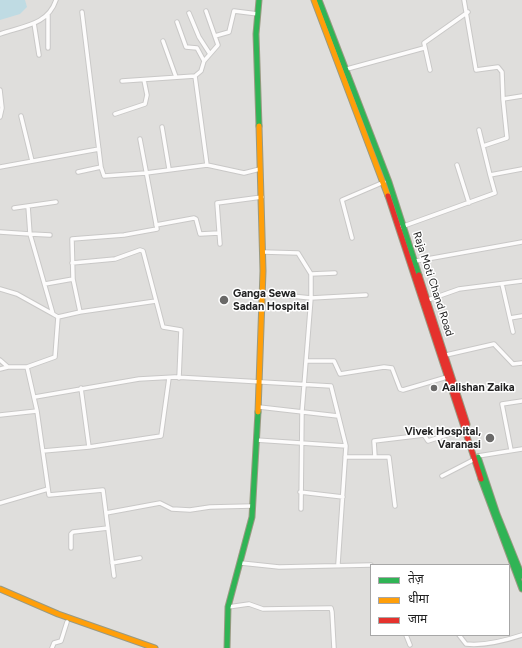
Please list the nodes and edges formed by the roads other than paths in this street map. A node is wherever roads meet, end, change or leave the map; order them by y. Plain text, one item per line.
1 (56, 0) edge
2 (259, 0) edge
3 (314, 0) edge
4 (319, 0) edge
5 (464, 0) edge
6 (206, 11) dead end
7 (82, 12) dead end
8 (468, 12) junction
9 (189, 13) dead end
10 (258, 14) junction
11 (48, 15) junction
12 (34, 22) junction
13 (177, 22) dead end
14 (0, 34) edge
15 (215, 36) junction
16 (163, 41) dead end
17 (48, 48) dead end
18 (424, 48) junction
19 (210, 54) junction
20 (39, 55) dead end
21 (204, 61) junction
22 (347, 69) junction
23 (430, 70) dead end
24 (195, 76) junction
25 (176, 78) junction
26 (144, 80) junction
27 (122, 81) dead end
28 (0, 90) edge
29 (522, 96) edge
30 (503, 99) junction
31 (115, 114) dead end
32 (21, 116) dead end
33 (0, 117) edge
34 (162, 127) dead end
35 (479, 130) dead end
36 (140, 139) dead end
37 (483, 146) junction
38 (99, 149) junction
39 (32, 161) junction
40 (207, 165) junction
41 (457, 165) dead end
42 (0, 167) edge
43 (101, 167) junction
44 (522, 168) edge
45 (169, 169) junction
46 (261, 169) junction
47 (78, 172) dead end
48 (146, 173) junction
49 (490, 175) junction
50 (384, 182) junction
51 (262, 197) junction
52 (56, 202) dead end
53 (469, 203) junction
54 (28, 206) junction
55 (14, 208) dead end
56 (156, 225) junction
57 (402, 226) junction
58 (0, 232) edge
59 (30, 234) junction
60 (219, 234) junction
61 (50, 235) dead end
62 (352, 238) dead end
63 (522, 242) edge
64 (220, 244) dead end
65 (263, 252) junction
66 (416, 261) junction
67 (72, 263) junction
68 (335, 272) dead end
69 (311, 274) junction
70 (73, 279) junction
71 (522, 281) edge
72 (45, 284) junction
73 (502, 284) junction
74 (0, 289) edge
75 (262, 293) junction
76 (366, 295) dead end
77 (311, 298) junction
78 (428, 300) junction
79 (156, 301) junction
80 (80, 312) junction
81 (53, 314) junction
82 (522, 316) edge
83 (58, 317) junction
84 (510, 318) junction
85 (513, 332) dead end
86 (446, 355) junction
87 (0, 360) edge
88 (307, 361) junction
89 (522, 363) edge
90 (8, 367) junction
91 (27, 367) junction
92 (0, 370) edge
93 (448, 377) junction
94 (169, 378) junction
95 (179, 378) junction
96 (260, 382) junction
97 (305, 384) junction
98 (81, 388) junction
99 (35, 397) junction
100 (522, 401) edge
101 (259, 407) junction
102 (37, 411) junction
103 (302, 412) junction
104 (0, 415) edge
105 (338, 416) junction
106 (465, 429) junction
107 (256, 440) junction
108 (301, 443) junction
109 (346, 446) junction
110 (88, 447) junction
111 (522, 449) edge
112 (511, 450) junction
113 (43, 451) junction
114 (345, 457) junction
115 (375, 457) junction
116 (476, 457) junction
117 (442, 476) dead end
118 (48, 489) junction
119 (300, 492) junction
120 (343, 496) junction
121 (0, 503) edge
122 (252, 506) junction
123 (395, 506) dead end
124 (301, 510) dead end
125 (106, 513) junction
126 (108, 528) junction
127 (71, 548) dead end
128 (140, 558) dead end
129 (522, 558) edge
130 (513, 561) junction
131 (112, 563) junction
132 (241, 563) junction
133 (338, 564) junction
134 (370, 565) edge
135 (114, 576) dead end
136 (522, 576) edge
137 (522, 588) edge
138 (0, 589) edge
139 (0, 594) edge
140 (228, 607) junction
141 (67, 622) junction
142 (522, 635) edge
143 (406, 636) edge
144 (460, 636) edge
145 (410, 645) dead end
146 (52, 648) edge
147 (142, 648) edge
148 (155, 648) edge
149 (227, 648) edge
150 (334, 648) edge

1 - 11 street
2 - 10 main road
3 - 50 main road
4 - 22 main road, Raja Moti Chand Road
5 - 8 street
6 - 15 street
7 - 38 street
8 - 18 street
8 - 30 street
9 - 19 street
10 - 15 street
10 - 46 main road
11 - 12 street
11 - 17 street
12 - 14 street
12 - 20 street
13 - 21 street
15 - 19 street
16 - 25 street
18 - 22 street
18 - 23 street
19 - 21 street
21 - 24 street
22 - 57 main road, Raja Moti Chand Road
24 - 25 street
24 - 40 street
25 - 26 street
26 - 27 street
26 - 31 street
28 - 33 street
29 - 30 street
30 - 37 street
32 - 39 street
34 - 45 street
35 - 37 street
36 - 48 street
37 - 49 street
38 - 39 street
38 - 43 street
39 - 42 street
40 - 45 street
40 - 46 street
41 - 53 street
43 - 47 street
43 - 48 street
44 - 49 street
45 - 48 street
46 - 51 main road
48 - 56 street
49 - 53 street
50 - 57 main road
50 - 62 street
51 - 60 street
51 - 65 main road
52 - 54 street
53 - 57 street
54 - 55 street
54 - 59 street
56 - 60 street
56 - 67 street
57 - 66 main road, Raja Moti Chand Road
57 - 93 main road
58 - 59 street
59 - 61 street
59 - 72 street
60 - 64 street
63 - 66 street
65 - 69 street
65 - 75 main road
66 - 78 main road, Raja Moti Chand Road
67 - 70 street
67 - 79 street
68 - 69 street
69 - 77 street
70 - 72 street
70 - 80 street
71 - 73 street
72 - 81 street
73 - 78 street
73 - 84 street
74 - 81 street
75 - 77 street
75 - 96 main road
76 - 77 street
77 - 88 street
78 - 86 main road, Raja Moti Chand Road
79 - 80 street
79 - 95 street
80 - 83 street
81 - 83 street
82 - 84 street
83 - 91 street
84 - 85 street
86 - 89 street
86 - 116 main road, Raja Moti Chand Road
87 - 90 street
88 - 93 street
88 - 97 street
90 - 91 street
90 - 92 street
91 - 99 street
93 - 106 main road
94 - 95 street
94 - 98 street
94 - 110 street
95 - 96 street
96 - 97 street
96 - 101 main road
97 - 103 street
97 - 105 street
98 - 99 street
98 - 110 street
99 - 102 street
100 - 112 street
101 - 103 street
101 - 107 main road
102 - 104 street
102 - 113 street
103 - 105 street
103 - 108 street
105 - 109 street
106 - 115 street
106 - 116 main road
107 - 108 street
107 - 122 main road
108 - 109 street
108 - 119 street
109 - 114 street
110 - 113 street
111 - 112 street
112 - 116 street
113 - 118 street
114 - 115 street
114 - 120 street
115 - 123 street
116 - 117 street
116 - 130 main road, Raja Moti Chand Road
118 - 121 street
118 - 125 street
119 - 120 street
119 - 124 street
120 - 133 street
122 - 125 street
122 - 132 main road
125 - 126 street
126 - 127 street
126 - 131 street
128 - 131 street
129 - 130 street
130 - 136 main road, Raja Moti Chand Road
130 - 137 main road
131 - 135 street
132 - 133 street
132 - 140 main road
133 - 134 street
138 - 148 main road
139 - 141 main road
140 - 149 main road
140 - 150 street
141 - 146 street
141 - 147 main road
142 - 144 street
143 - 145 street

